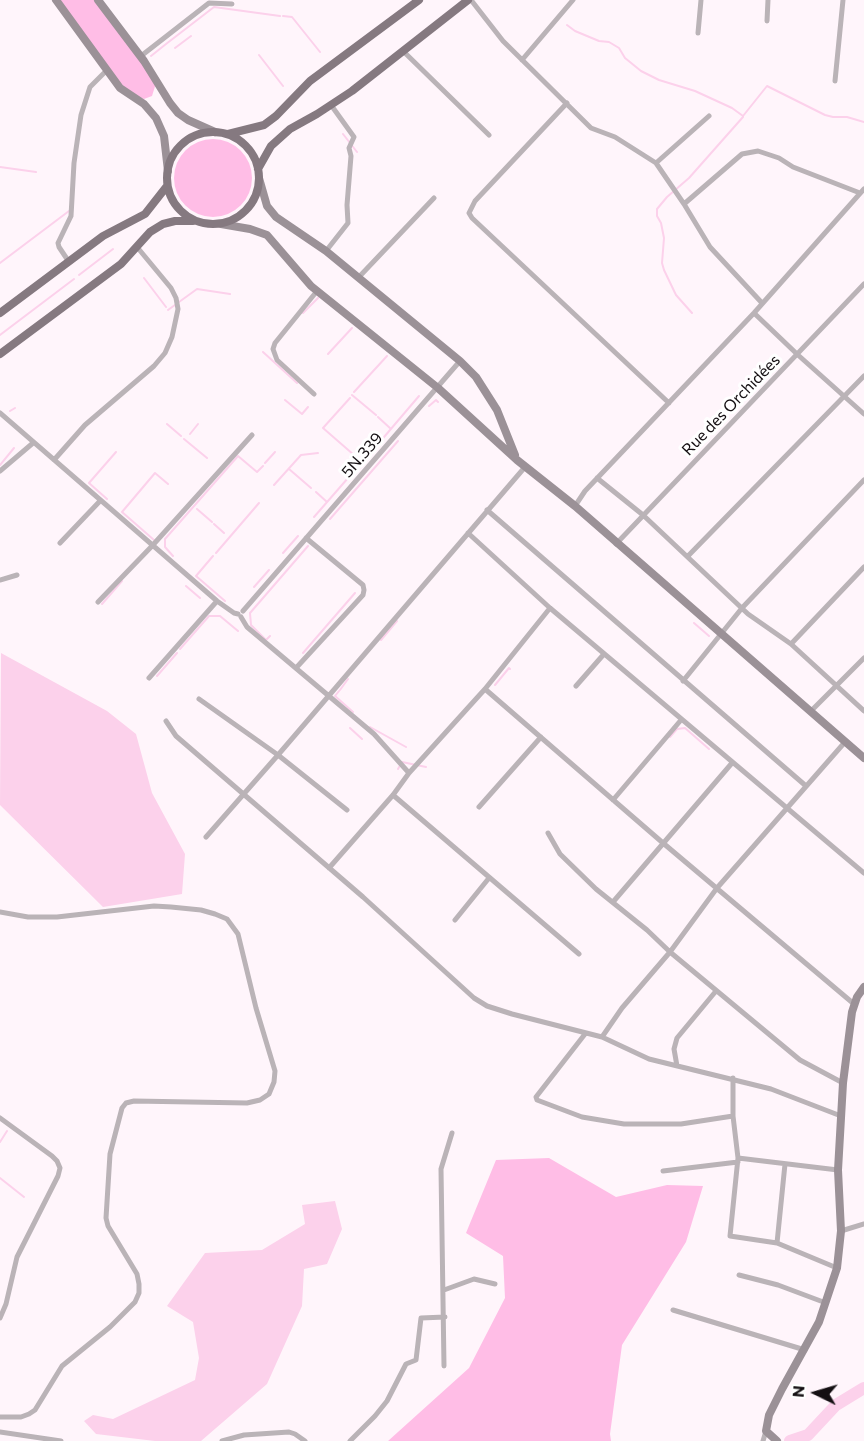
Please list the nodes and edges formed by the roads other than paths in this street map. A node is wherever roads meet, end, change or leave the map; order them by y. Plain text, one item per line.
1 (56, 0) edge
2 (98, 0) edge
3 (419, 0) edge
4 (573, 0) edge
5 (701, 0) edge
6 (768, 0) edge
7 (843, 0) edge
8 (472, 1) edge
9 (232, 4) dead end
10 (766, 21) dead end
11 (698, 33) dead end
12 (403, 51) junction
13 (141, 56) junction
14 (522, 60) junction
15 (107, 70) junction
16 (835, 81) dead end
17 (567, 104) junction
18 (331, 105) junction
19 (709, 116) dead end
20 (215, 132) junction
21 (227, 134) junction
22 (489, 135) dead end
23 (656, 163) junction
24 (168, 171) junction
25 (258, 174) junction
26 (167, 186) junction
27 (862, 191) edge
28 (434, 198) dead end
29 (684, 204) junction
30 (195, 221) junction
31 (221, 224) junction
32 (137, 247) junction
33 (326, 251) junction
34 (69, 262) junction
35 (358, 278) junction
36 (864, 284) edge
37 (316, 291) junction
38 (762, 303) junction
39 (0, 313) edge
40 (754, 313) junction
41 (0, 354) edge
42 (798, 356) junction
43 (460, 361) junction
44 (864, 375) edge
45 (438, 388) junction
46 (314, 394) dead end
47 (843, 397) junction
48 (669, 402) junction
49 (0, 413) edge
50 (864, 414) edge
51 (252, 435) dead end
52 (33, 443) junction
53 (54, 460) junction
54 (517, 460) junction
55 (525, 467) junction
56 (0, 471) edge
57 (597, 478) junction
58 (864, 480) edge
59 (100, 501) junction
60 (575, 506) junction
61 (488, 510) junction
62 (643, 515) junction
63 (468, 534) junction
64 (306, 538) junction
65 (60, 543) dead end
66 (616, 544) junction
67 (152, 546) junction
68 (688, 556) junction
69 (864, 567) edge
70 (17, 575) dead end
71 (0, 580) edge
72 (217, 601) junction
73 (98, 602) dead end
74 (550, 608) junction
75 (742, 608) junction
76 (241, 614) junction
77 (721, 634) junction
78 (791, 644) junction
79 (604, 654) junction
80 (864, 658) edge
81 (296, 668) junction
82 (149, 678) dead end
83 (683, 681) junction
84 (576, 686) dead end
85 (837, 686) junction
86 (485, 689) junction
87 (328, 697) junction
88 (199, 699) dead end
89 (864, 711) edge
90 (810, 712) junction
91 (681, 720) junction
92 (166, 721) dead end
93 (541, 737) junction
94 (845, 742) junction
95 (278, 755) junction
96 (864, 758) edge
97 (732, 763) junction
98 (409, 773) junction
99 (806, 786) junction
100 (244, 794) junction
101 (393, 795) junction
102 (613, 800) junction
103 (480, 807) dead end
104 (788, 809) junction
105 (347, 810) dead end
106 (548, 833) dead end
107 (206, 837) dead end
108 (663, 843) junction
109 (329, 868) junction
110 (864, 873) edge
111 (489, 878) junction
112 (717, 888) junction
113 (613, 902) junction
114 (0, 912) edge
115 (455, 920) dead end
116 (670, 952) junction
117 (579, 954) dead end
118 (864, 987) edge
119 (716, 990) junction
120 (854, 1004) junction
121 (585, 1034) junction
122 (602, 1037) junction
123 (677, 1066) junction
124 (733, 1078) junction
125 (843, 1083) junction
126 (732, 1116) junction
127 (841, 1116) junction
128 (0, 1118) edge
129 (452, 1133) dead end
130 (738, 1160) junction
131 (785, 1164) junction
132 (838, 1170) junction
133 (663, 1171) dead end
134 (864, 1224) edge
135 (840, 1231) junction
136 (777, 1243) junction
137 (837, 1268) junction
138 (739, 1275) dead end
139 (495, 1284) dead end
140 (444, 1290) junction
141 (826, 1303) junction
142 (673, 1310) dead end
143 (445, 1317) junction
144 (0, 1318) edge
145 (805, 1350) junction
146 (444, 1366) dead end
147 (0, 1417) edge
148 (766, 1431) junction
149 (0, 1432) edge
150 (299, 1439) edge
151 (61, 1441) edge
152 (222, 1441) edge
153 (305, 1441) edge
154 (350, 1441) edge
155 (763, 1441) edge
156 (777, 1441) edge

1 - 15 main road
2 - 13 main road
3 - 21 main road
4 - 14 street
5 - 11 street
6 - 10 street
7 - 16 street
8 - 12 main road
8 - 14 street
9 - 13 street
12 - 18 main road
12 - 22 street
13 - 20 main road
14 - 17 street
15 - 24 main road
15 - 34 street
17 - 23 street
17 - 48 street
18 - 25 main road
18 - 33 street
19 - 23 street
20 - 21 main road
20 - 24 main road
21 - 25 main road
23 - 29 street
24 - 26 main road
25 - 31 main road
25 - 33 main road
26 - 30 main road
26 - 34 main road
27 - 29 street
27 - 38 street
28 - 35 street
29 - 38 street
30 - 31 main road
30 - 32 main road
31 - 37 main road
32 - 41 main road
32 - 53 street
33 - 35 main road
34 - 39 main road
35 - 43 main road
36 - 42 street, Rue des Orchidées
37 - 45 main road
37 - 46 street
38 - 40 street
40 - 42 street
40 - 48 street
42 - 47 street
42 - 62 street, Rue des Orchidées
43 - 45 street, 5N.339
43 - 54 main road
44 - 47 street
45 - 54 main road
45 - 64 street, 5N.339
47 - 50 street
47 - 68 street
48 - 57 street
49 - 52 street
51 - 67 street
52 - 53 street
52 - 56 street
53 - 59 street
54 - 55 main road
55 - 60 main road
55 - 61 street
57 - 60 street
57 - 62 street
58 - 75 street
59 - 65 street
59 - 67 street
60 - 66 main road
61 - 63 street
61 - 83 street
62 - 66 street, Rue des Orchidées
62 - 68 street
63 - 74 street
63 - 87 street
64 - 76 street, 5N.339
64 - 81 street
66 - 77 main road
67 - 72 street
67 - 73 street
68 - 75 street
69 - 78 street
70 - 71 street
72 - 76 street
72 - 82 street
74 - 79 street
74 - 86 street
75 - 77 street
75 - 78 street
76 - 81 street
77 - 83 street
77 - 90 main road
78 - 85 street
79 - 84 street
79 - 91 street
80 - 85 street
81 - 87 street
83 - 99 street
85 - 89 street
85 - 90 street
86 - 93 street
86 - 98 street
87 - 95 street
87 - 98 street
88 - 95 street
90 - 94 main road
91 - 97 street
91 - 102 street
92 - 100 street
93 - 102 street
93 - 103 street
94 - 96 main road
94 - 99 street
95 - 100 street
95 - 105 street
97 - 104 street
97 - 108 street
98 - 101 street
99 - 104 street
100 - 107 street
100 - 109 street
101 - 109 street
101 - 111 street
102 - 108 street
104 - 110 street
104 - 112 street
106 - 113 street
108 - 112 street
108 - 113 street
109 - 121 street
111 - 115 street
111 - 117 street
112 - 116 street
112 - 120 street
113 - 116 street
114 - 147 street
116 - 119 street
116 - 122 street
118 - 120 main road
119 - 123 street
119 - 125 street
120 - 125 main road
121 - 122 street
121 - 126 street
122 - 123 street
123 - 124 street
124 - 126 street
124 - 127 street
125 - 127 main road
126 - 130 street
127 - 132 main road
128 - 144 street
129 - 140 street
130 - 131 street
130 - 133 street
130 - 136 street
131 - 132 street
131 - 136 street
132 - 135 main road
134 - 135 street
135 - 137 main road
136 - 137 street
137 - 141 main road
138 - 141 street
139 - 140 street
140 - 143 street
141 - 145 main road
142 - 145 street
143 - 146 street
143 - 154 street
145 - 148 main road
148 - 155 street
148 - 156 main road
149 - 151 street
150 - 152 street
150 - 153 street

